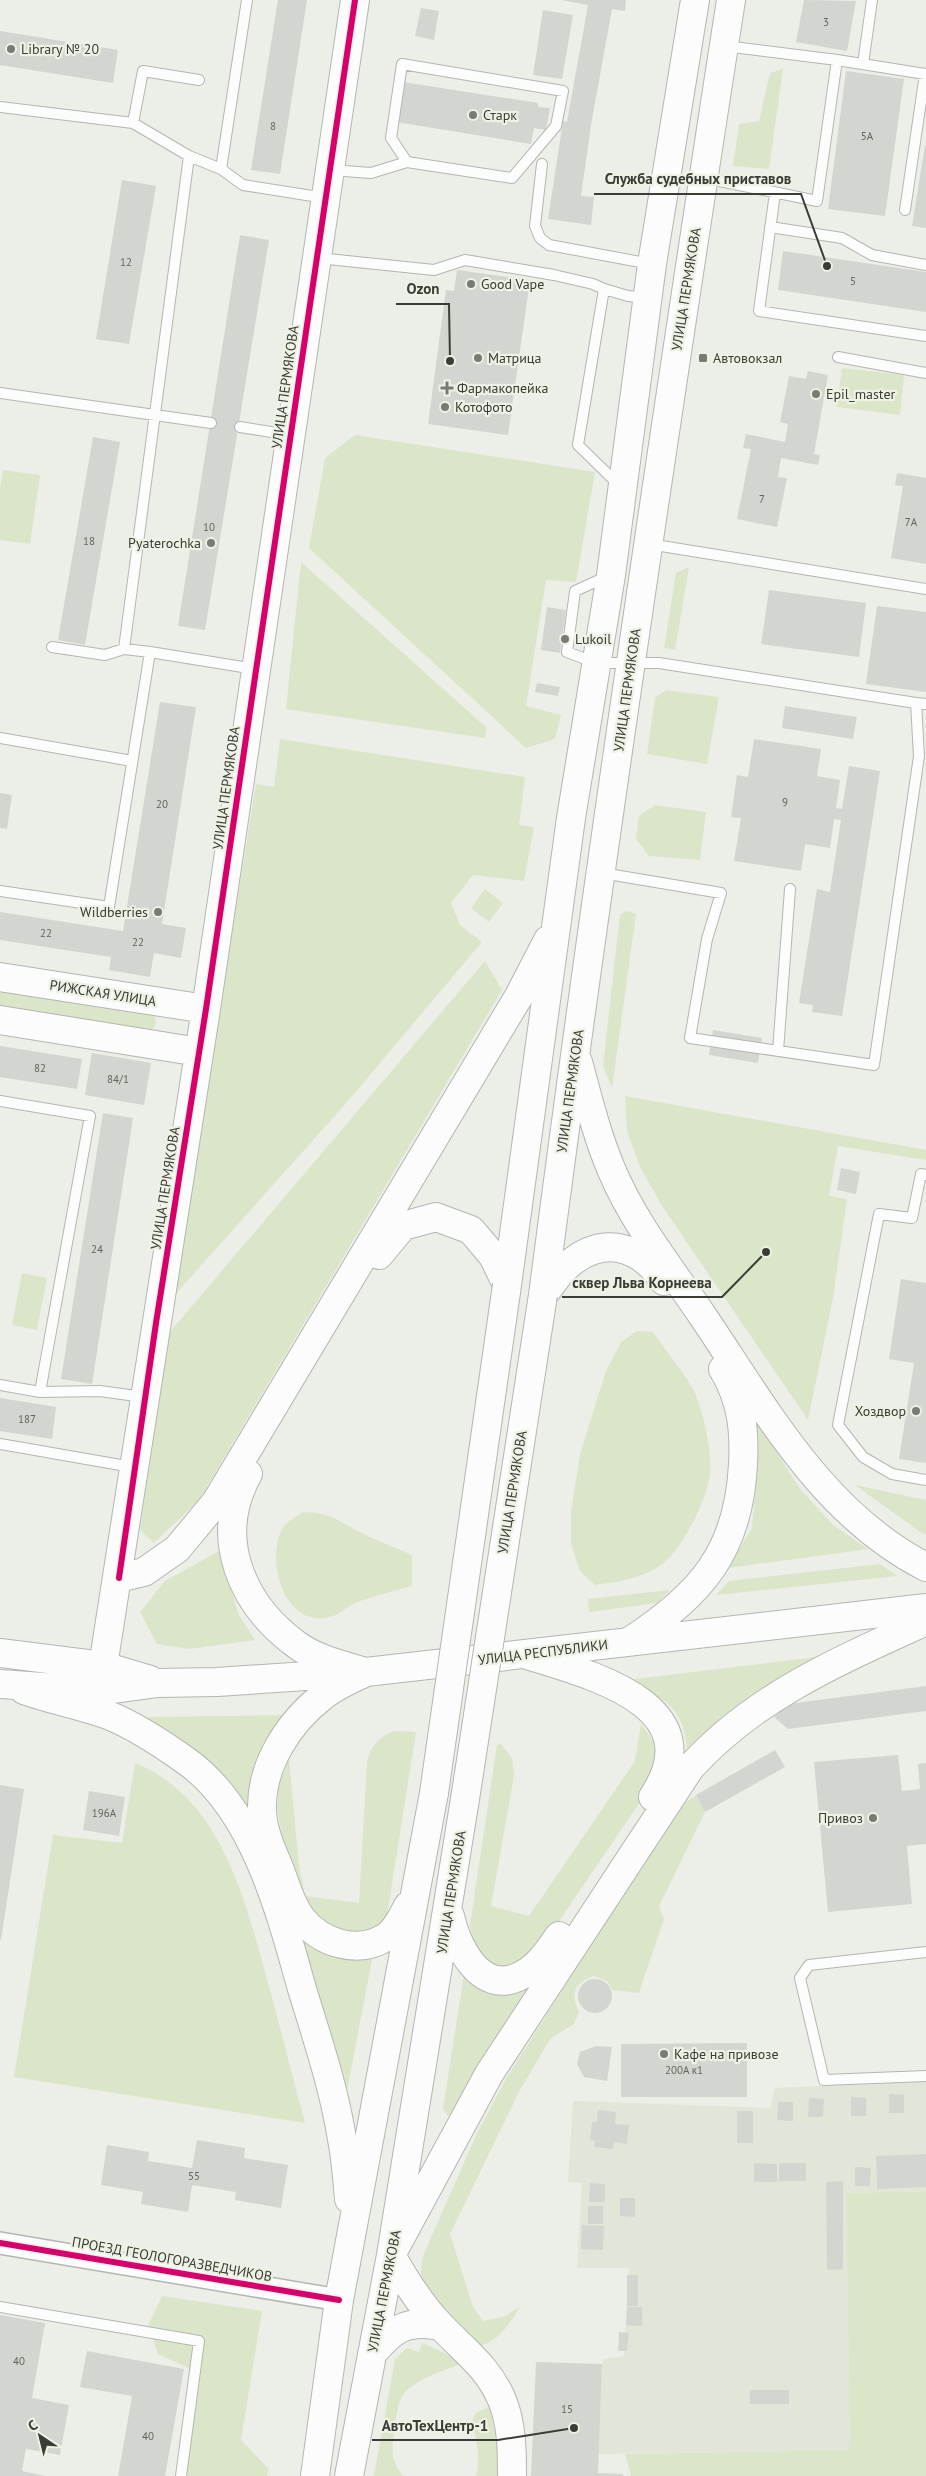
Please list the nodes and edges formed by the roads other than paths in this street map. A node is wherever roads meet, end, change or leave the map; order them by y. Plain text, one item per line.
1 (247, 0) edge
2 (355, 0) edge
3 (731, 0) edge
4 (872, 0) edge
5 (690, 12) edge
6 (724, 46) junction
7 (837, 60) junction
8 (862, 64) junction
9 (198, 80) dead end
10 (0, 107) edge
11 (133, 123) junction
12 (189, 156) junction
13 (407, 162) junction
14 (542, 164) dead end
15 (221, 169) junction
16 (330, 170) junction
17 (704, 178) junction
18 (775, 193) junction
19 (326, 198) junction
20 (905, 210) dead end
21 (770, 227) junction
22 (317, 258) junction
23 (652, 264) junction
24 (926, 265) edge
25 (604, 289) junction
26 (647, 298) junction
27 (926, 336) edge
28 (838, 357) dead end
29 (926, 373) edge
30 (0, 393) edge
31 (154, 414) junction
32 (211, 423) dead end
33 (240, 427) dead end
34 (291, 436) junction
35 (622, 488) junction
36 (648, 544) junction
37 (926, 589) edge
38 (52, 647) dead end
39 (124, 649) junction
40 (150, 652) junction
41 (631, 662) junction
42 (596, 663) junction
43 (256, 669) junction
44 (921, 704) edge
45 (0, 738) edge
46 (132, 761) junction
47 (602, 873) junction
48 (790, 889) dead end
49 (0, 891) edge
50 (556, 923) junction
51 (0, 977) edge
52 (206, 1009) junction
53 (0, 1020) edge
54 (575, 1049) junction
55 (778, 1051) junction
56 (199, 1052) junction
57 (0, 1101) edge
58 (926, 1174) edge
59 (507, 1285) junction
60 (543, 1295) junction
61 (0, 1385) edge
62 (40, 1392) junction
63 (145, 1397) junction
64 (0, 1444) edge
65 (135, 1467) junction
66 (926, 1480) edge
67 (926, 1567) edge
68 (119, 1578) junction
69 (926, 1608) edge
70 (926, 1621) edge
71 (630, 1641) junction
72 (0, 1653) edge
73 (527, 1655) junction
74 (103, 1666) junction
75 (366, 1672) junction
76 (158, 1683) junction
77 (8, 1685) edge
78 (414, 1896) junction
79 (449, 1911) junction
80 (926, 1952) edge
81 (926, 2076) edge
82 (353, 2228) junction
83 (0, 2243) edge
84 (391, 2255) junction
85 (339, 2300) junction
86 (0, 2307) edge
87 (440, 2326) junction
88 (372, 2354) junction
89 (181, 2476) edge
90 (315, 2476) edge
91 (349, 2476) edge
92 (512, 2476) edge

1 - 15 lane
2 - 16 main road, УЛИЦА ПЕРМЯКОВА
3 - 6 main road, УЛИЦА ПЕРМЯКОВА
4 - 8 lane
5 - 23 main road
6 - 7 lane
6 - 17 main road, УЛИЦА ПЕРМЯКОВА
7 - 8 lane
7 - 18 lane
8 - 20 lane
9 - 11 lane
10 - 11 lane
11 - 12 lane
12 - 15 lane
12 - 31 lane
13 - 13 lane
13 - 16 lane
14 - 23 lane
15 - 19 lane
16 - 19 main road, УЛИЦА ПЕРМЯКОВА
17 - 18 lane
17 - 36 main road, УЛИЦА ПЕРМЯКОВА
18 - 21 lane
19 - 22 main road, УЛИЦА ПЕРМЯКОВА
21 - 24 lane
21 - 27 lane
22 - 25 lane
22 - 34 main road, УЛИЦА ПЕРМЯКОВА
23 - 26 main road
25 - 26 lane
25 - 35 lane
26 - 35 main road
28 - 29 lane
30 - 31 lane
31 - 32 lane
31 - 39 lane
33 - 34 lane
34 - 43 main road, УЛИЦА ПЕРМЯКОВА
35 - 42 main road
36 - 37 lane
36 - 41 main road, УЛИЦА ПЕРМЯКОВА
38 - 39 lane
39 - 40 lane
40 - 43 lane
40 - 46 lane
41 - 42 lane
41 - 44 lane
41 - 47 main road, УЛИЦА ПЕРМЯКОВА
42 - 50 main road
43 - 52 main road, УЛИЦА ПЕРМЯКОВА
44 - 55 lane
45 - 46 lane
46 - 49 lane
47 - 54 main road, УЛИЦА ПЕРМЯКОВА
47 - 55 lane
48 - 55 lane
50 - 59 main road
50 - 68 main road
51 - 52 main road, РИЖСКАЯ УЛИЦА
52 - 56 main road, УЛИЦА ПЕРМЯКОВА
53 - 56 main road
54 - 60 main road, УЛИЦА ПЕРМЯКОВА
54 - 67 main road
56 - 63 main road, УЛИЦА ПЕРМЯКОВА
57 - 62 lane
58 - 66 lane
59 - 75 main road
59 - 78 main road, bridge
60 - 71 main road
60 - 79 main road, УЛИЦА ПЕРМЯКОВА, bridge
61 - 62 lane
62 - 63 lane
63 - 65 main road, УЛИЦА ПЕРМЯКОВА
64 - 65 lane
65 - 68 main road, УЛИЦА ПЕРМЯКОВА
68 - 74 main road, УЛИЦА ПЕРМЯКОВА
69 - 71 main road, УЛИЦА РЕСПУБЛИКИ
70 - 84 main road
71 - 73 main road, УЛИЦА РЕСПУБЛИКИ
72 - 74 main road, УЛИЦА РЕСПУБЛИКИ
73 - 75 main road, УЛИЦА РЕСПУБЛИКИ
73 - 79 main road
74 - 76 main road, УЛИЦА РЕСПУБЛИКИ
75 - 76 main road, УЛИЦА РЕСПУБЛИКИ
75 - 78 main road
76 - 77 main road, УЛИЦА РЕСПУБЛИКИ
77 - 82 main road
78 - 82 main road
79 - 84 main road, УЛИЦА ПЕРМЯКОВА
80 - 81 lane
82 - 85 main road
83 - 85 street, ПРОЕЗД ГЕОЛОГОРАЗВЕДЧИКОВ
84 - 87 main road
84 - 88 main road, УЛИЦА ПЕРМЯКОВА
85 - 90 main road
86 - 89 lane
87 - 88 main road
87 - 92 main road
88 - 91 main road, УЛИЦА ПЕРМЯКОВА

